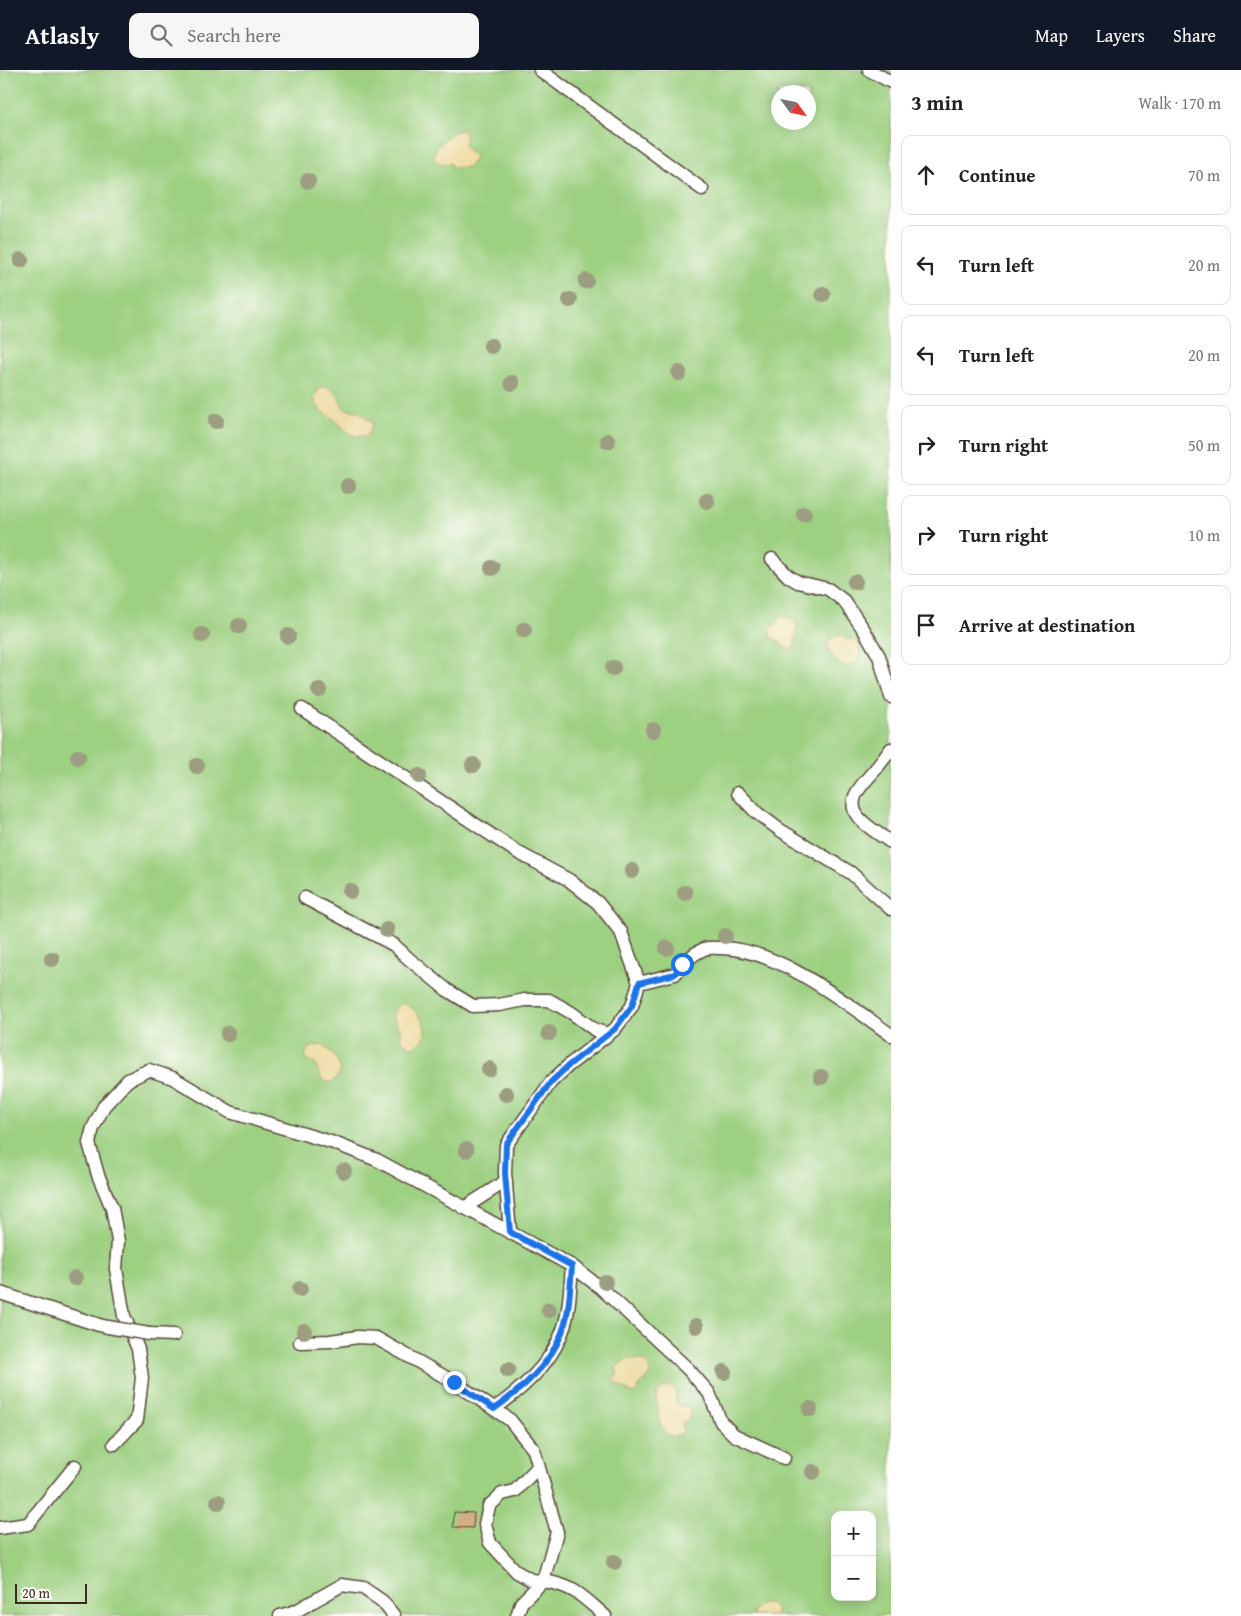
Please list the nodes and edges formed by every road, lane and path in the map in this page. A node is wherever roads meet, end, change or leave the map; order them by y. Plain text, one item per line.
1 (540, 70) edge
2 (869, 70) edge
3 (891, 82) edge
4 (702, 189) dead end
5 (772, 559) dead end
6 (891, 697) edge
7 (302, 709) dead end
8 (891, 748) edge
9 (738, 793) dead end
10 (891, 842) edge
11 (305, 898) dead end
12 (891, 909) edge
13 (639, 983) junction
14 (609, 1034) junction
15 (891, 1035) edge
16 (506, 1181) junction
17 (464, 1208) junction
18 (510, 1232) junction
19 (572, 1266) junction
20 (0, 1293) edge
21 (174, 1335) dead end
22 (300, 1342) dead end
23 (494, 1409) junction
24 (114, 1444) dead end
25 (784, 1458) dead end
26 (75, 1466) dead end
27 (538, 1467) junction
28 (0, 1528) edge
29 (543, 1582) junction
30 (280, 1616) edge
31 (394, 1616) edge
32 (517, 1616) edge
33 (605, 1616) edge

1 - 4 lane
2 - 3 lane
5 - 6 lane
7 - 13 lane
8 - 10 lane
9 - 12 lane
11 - 14 lane
13 - 14 lane
13 - 15 lane
14 - 16 lane
16 - 17 lane
16 - 18 lane
17 - 18 lane
17 - 24 lane
18 - 19 lane
19 - 23 lane
19 - 25 lane
20 - 21 lane, bridge
22 - 23 lane
23 - 27 lane
26 - 28 lane
27 - 29 lane
27 - 29 lane
29 - 32 lane
29 - 33 lane
30 - 31 lane

